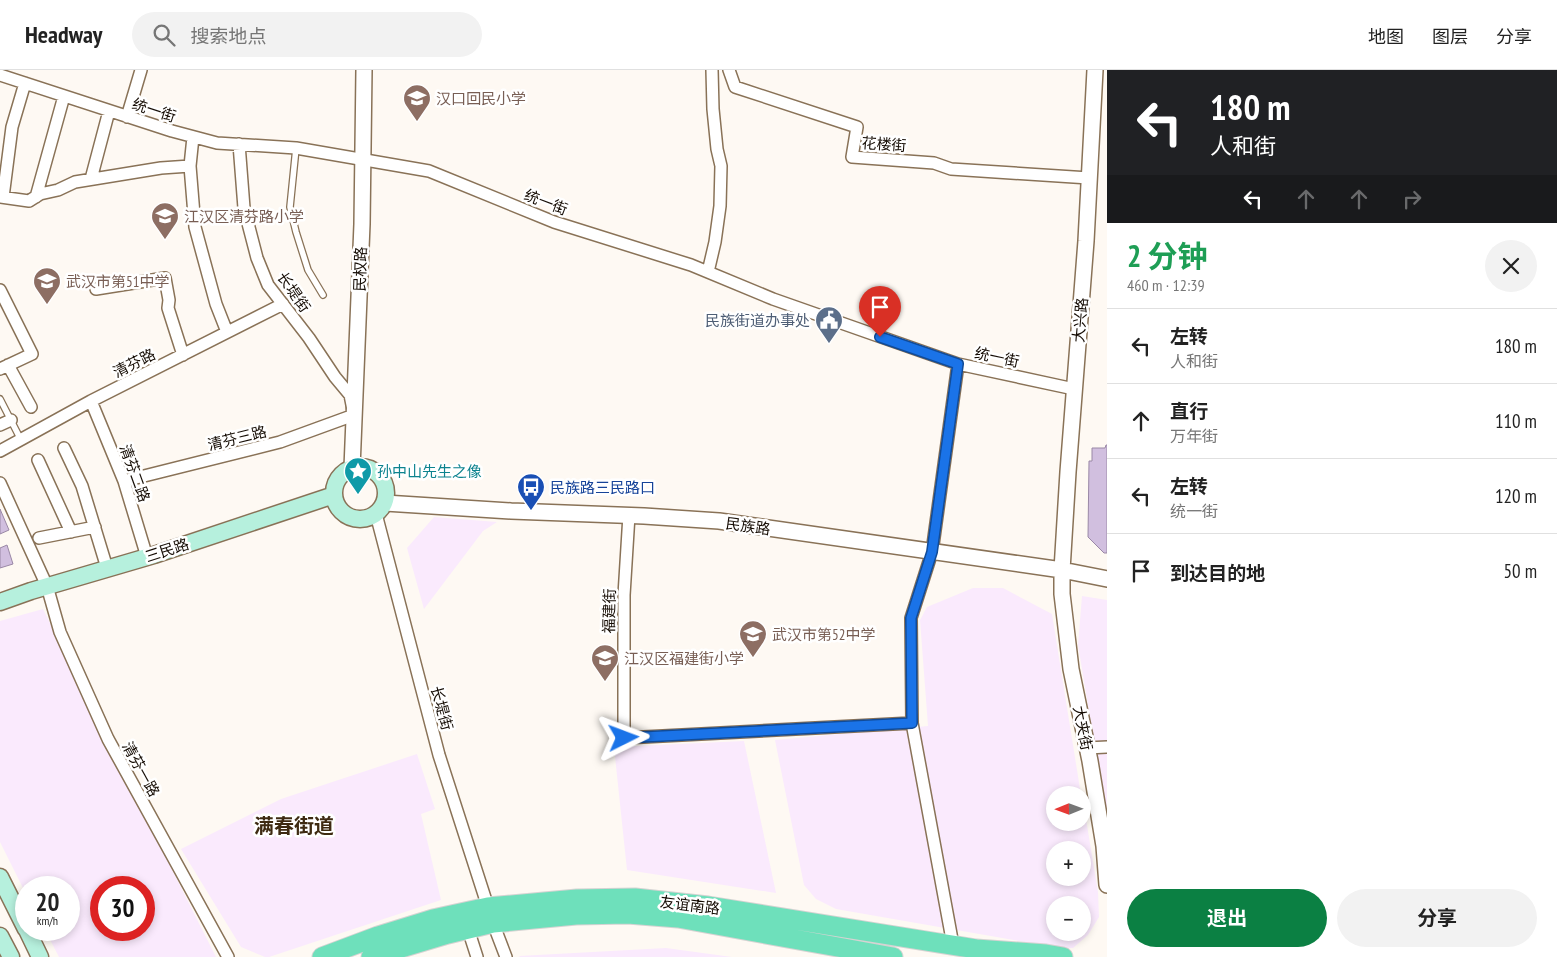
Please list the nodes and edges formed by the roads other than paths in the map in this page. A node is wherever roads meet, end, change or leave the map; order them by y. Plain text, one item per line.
1 (140, 70) edge
2 (364, 70) edge
3 (712, 70) edge
4 (729, 70) edge
5 (1096, 70) edge
6 (0, 75) edge
7 (25, 83) junction
8 (64, 96) junction
9 (109, 111) junction
10 (127, 117) junction
11 (193, 137) junction
12 (239, 144) junction
13 (296, 148) junction
14 (363, 161) junction
15 (190, 166) junction
16 (1090, 178) junction
17 (91, 179) junction
18 (2, 197) edge
19 (36, 197) junction
20 (708, 272) junction
21 (96, 289) dead end
22 (0, 290) edge
23 (323, 295) dead end
24 (283, 304) junction
25 (228, 332) junction
26 (183, 355) junction
27 (958, 364) junction
28 (4, 367) edge
29 (1074, 389) junction
30 (0, 399) edge
31 (91, 401) junction
32 (31, 407) dead end
33 (354, 415) junction
34 (5, 423) edge
35 (21, 440) junction
36 (64, 448) dead end
37 (0, 451) edge
38 (38, 460) dead end
39 (352, 468) junction
40 (124, 481) junction
41 (0, 482) edge
42 (334, 495) junction
43 (381, 508) junction
44 (629, 515) junction
45 (94, 527) junction
46 (71, 532) junction
47 (39, 538) dead end
48 (932, 552) junction
49 (147, 557) junction
50 (107, 568) junction
51 (1062, 570) junction
52 (1107, 579) edge
53 (47, 586) junction
54 (0, 602) edge
55 (912, 723) junction
56 (1107, 746) edge
57 (1087, 748) junction
58 (1, 883) edge
59 (1107, 885) edge
60 (15, 909) edge
61 (491, 915) junction
62 (468, 929) junction
63 (0, 936) edge
64 (32, 941) edge
65 (953, 945) junction
66 (976, 949) junction
67 (11, 957) edge
68 (40, 957) edge
69 (228, 957) edge
70 (322, 957) edge
71 (371, 957) edge
72 (477, 957) edge
73 (506, 957) edge
74 (893, 957) edge
75 (1011, 957) edge
76 (1062, 957) edge

1 - 10 street
2 - 14 street, 民权路
3 - 20 street
4 - 16 street, 花楼街
5 - 16 street, 大兴路
6 - 7 street, 统一街
7 - 8 street, 统一街
7 - 18 street
8 - 9 street, 统一街
8 - 19 street
9 - 10 street, 统一街
9 - 17 street
10 - 11 street, 统一街
11 - 12 street, 统一街
11 - 15 street
12 - 13 street, 统一街
12 - 24 street, 长堤街
13 - 14 street, 统一街
13 - 23 lane
14 - 20 street, 统一街
14 - 33 street, 民权路
15 - 17 street
15 - 25 street
16 - 29 street, 大兴路
17 - 19 street
18 - 19 street
20 - 27 street, 统一街
21 - 26 street
22 - 28 street
24 - 25 street, 清芬路
24 - 33 street, 长堤街
25 - 26 street, 清芬路
26 - 31 street, 清芬路
27 - 29 street, 统一街
27 - 48 street
28 - 32 street
29 - 51 street, 大兴路
30 - 34 lane
31 - 35 street, 清芬路
31 - 40 street, 清芬二路
33 - 39 street, 民权路
33 - 40 street, 清芬三路
34 - 35 lane
35 - 37 street, 清芬路
36 - 45 street
38 - 46 street
39 - 42 main road
39 - 43 main road
40 - 49 street, 清芬二路
41 - 53 street, 清芬一路
42 - 43 main road
42 - 49 main road, 三民路
43 - 44 street, 民族路
43 - 61 street, 长堤街
44 - 48 street, 民族路
44 - 55 street, 福建街
45 - 46 street
45 - 50 street
46 - 47 street
48 - 51 street, 民族路
48 - 55 street
49 - 50 main road, 三民路
50 - 53 main road, 三民路
51 - 52 street, 民族路
51 - 57 street, 大夹街
53 - 54 main road, 三民路
53 - 69 street, 清芬一路
55 - 65 street
56 - 57 street
57 - 59 street, 大夹街
58 - 60 main road
61 - 62 main road, 友谊南路
61 - 65 main road, 友谊南路
61 - 70 main road, 友谊南路
61 - 73 street, 长堤街
61 - 74 main road, 友谊南路
62 - 71 main road, 友谊南路
62 - 72 street
63 - 67 main road
64 - 68 main road
65 - 66 main road, 友谊南路
66 - 75 main road
66 - 76 main road, 友谊南路

